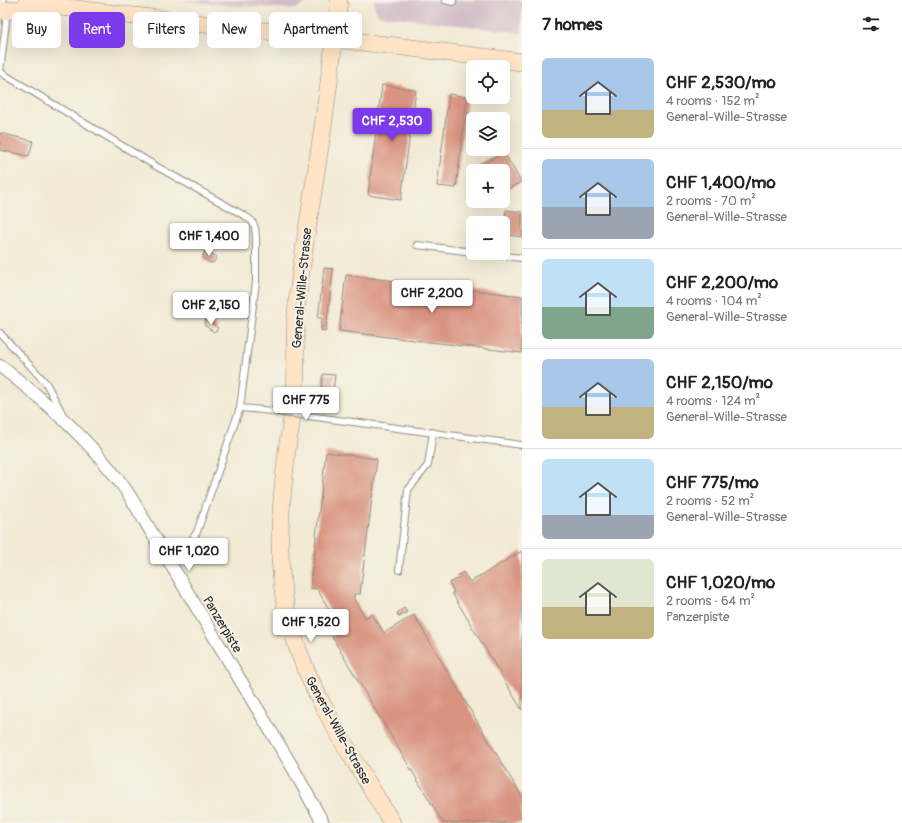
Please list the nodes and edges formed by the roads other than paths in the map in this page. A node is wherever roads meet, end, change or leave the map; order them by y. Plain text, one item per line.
1 (27, 0) edge
2 (339, 0) edge
3 (445, 0) edge
4 (453, 0) edge
5 (46, 5) junction
6 (3, 7) edge
7 (337, 12) edge
8 (269, 31) edge
9 (362, 42) edge
10 (333, 48) edge
11 (522, 62) edge
12 (0, 72) edge
13 (417, 245) dead end
14 (466, 251) edge
15 (510, 257) edge
16 (522, 258) edge
17 (0, 334) edge
18 (0, 366) edge
19 (240, 408) junction
20 (67, 422) junction
21 (433, 432) junction
22 (522, 445) edge
23 (168, 561) junction
24 (399, 570) dead end
25 (323, 823) edge
26 (392, 823) edge

1 - 5 main road
2 - 7 main road, General-Wille-Strasse
3 - 4 lane
5 - 6 main road
5 - 8 main road
6 - 12 lane
9 - 11 main road
10 - 26 main road, General-Wille-Strasse
12 - 19 lane
13 - 14 lane
15 - 16 lane
17 - 20 lane
18 - 20 street, Panzerpiste
19 - 21 lane, bridge
19 - 23 lane
20 - 23 street, Panzerpiste
21 - 22 lane
21 - 24 lane
23 - 25 street, Panzerpiste

